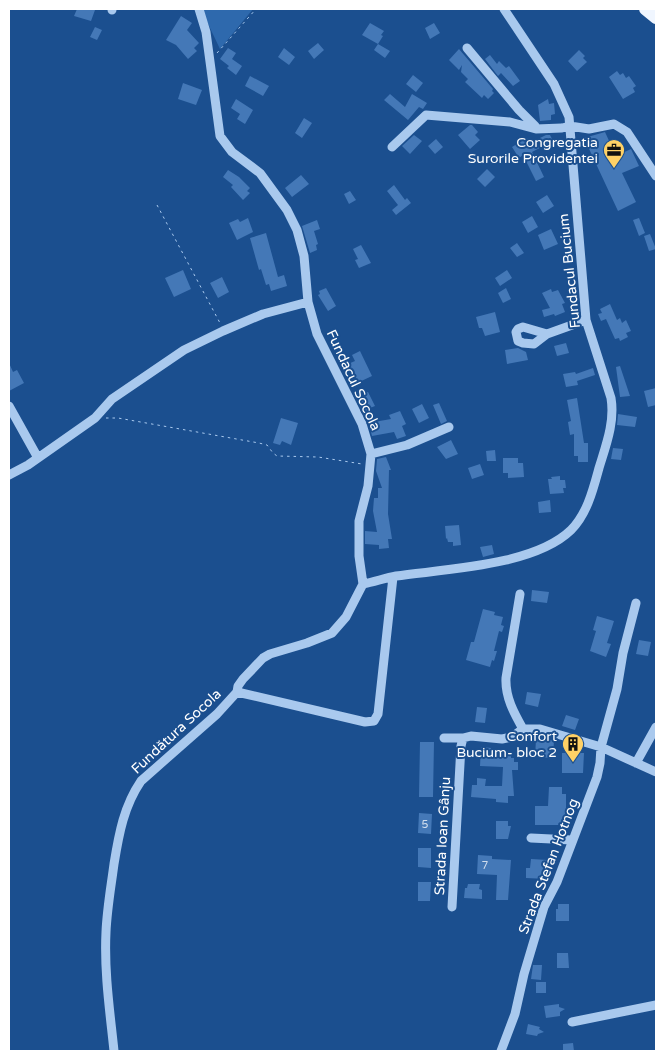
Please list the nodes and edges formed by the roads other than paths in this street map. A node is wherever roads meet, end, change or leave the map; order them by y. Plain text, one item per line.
1 (199, 9) edge
2 (504, 9) edge
3 (645, 9) edge
4 (656, 18) edge
5 (466, 48) dead end
6 (570, 126) junction
7 (536, 129) junction
8 (392, 147) dead end
9 (656, 176) edge
10 (308, 302) junction
11 (586, 320) junction
12 (547, 334) dead end
13 (9, 406) edge
14 (448, 427) dead end
15 (371, 454) junction
16 (38, 458) junction
17 (9, 475) edge
18 (393, 577) junction
19 (363, 584) junction
20 (520, 594) dead end
21 (636, 603) dead end
22 (238, 692) junction
23 (656, 727) edge
24 (523, 729) junction
25 (444, 738) dead end
26 (463, 738) junction
27 (601, 747) junction
28 (636, 763) junction
29 (656, 772) edge
30 (531, 838) dead end
31 (572, 840) junction
32 (452, 907) dead end
33 (656, 1005) edge
34 (572, 1022) dead end
35 (114, 1051) edge
36 (501, 1051) edge

1 - 10 street, Fundacul Socola
2 - 6 street, Fundacul Bucium
3 - 4 main road
5 - 7 street
6 - 7 street
6 - 9 street
6 - 11 street, Fundacul Bucium
7 - 8 street
10 - 15 street, Fundacul Socola
10 - 16 street
11 - 12 street
11 - 18 street, Fundacul Bucium
13 - 16 street
14 - 15 street
15 - 19 street, Fundacul Socola
16 - 17 street
18 - 19 street, Fundacul Bucium
18 - 22 street
19 - 22 street, Fundătura Socola
20 - 24 street
21 - 27 street, Strada Stefan Hotnog
22 - 35 street, Fundătura Socola
23 - 28 street
24 - 26 street
24 - 27 street
25 - 26 street
26 - 32 street, Strada Ioan Gânju
27 - 28 street
27 - 31 street, Strada Stefan Hotnog
28 - 29 street
30 - 31 street
31 - 36 street, Strada Stefan Hotnog
33 - 34 street

